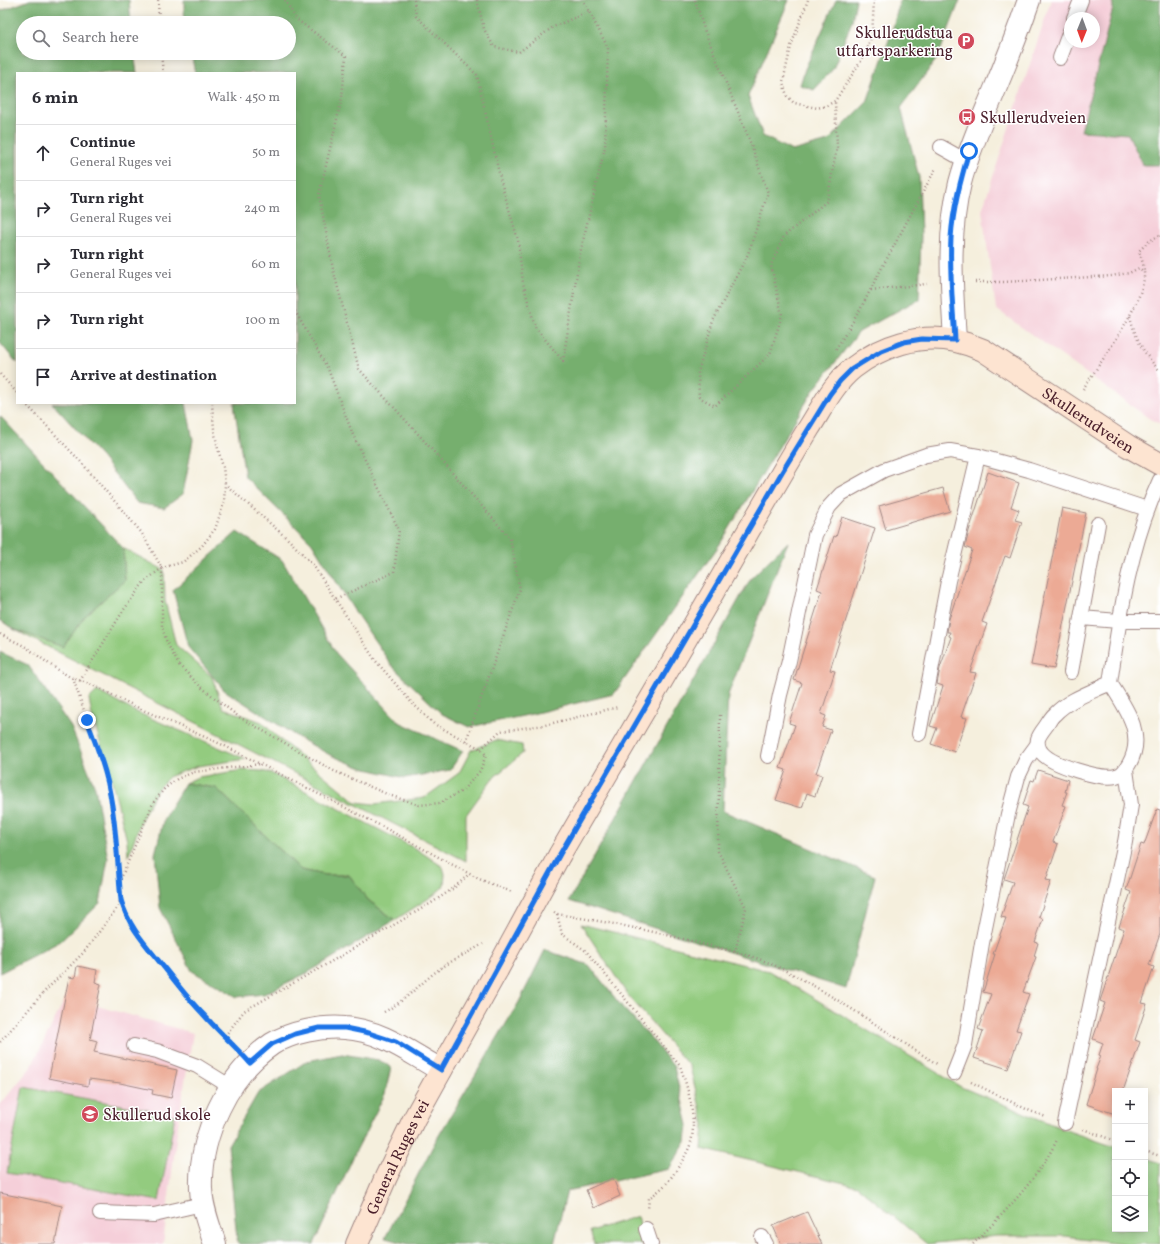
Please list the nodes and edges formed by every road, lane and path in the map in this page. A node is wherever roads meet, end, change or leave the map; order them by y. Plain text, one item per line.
1 (158, 0) edge
2 (285, 0) edge
3 (414, 0) edge
4 (477, 0) edge
5 (583, 0) edge
6 (695, 0) edge
7 (808, 0) edge
8 (874, 0) edge
9 (1029, 0) edge
10 (1080, 0) edge
11 (590, 11) junction
12 (1076, 12) edge
13 (159, 16) edge
14 (294, 16) edge
15 (296, 19) edge
16 (1064, 47) edge
17 (1060, 58) dead end
18 (162, 60) edge
19 (163, 72) edge
20 (835, 101) junction
21 (941, 147) dead end
22 (966, 161) junction
23 (937, 166) dead end
24 (1160, 234) edge
25 (1145, 273) junction
26 (975, 282) dead end
27 (932, 284) dead end
28 (870, 290) junction
29 (296, 313) edge
30 (1130, 316) junction
31 (955, 340) junction
32 (832, 354) dead end
33 (1160, 371) edge
34 (0, 374) edge
35 (1083, 389) dead end
36 (16, 392) edge
37 (26, 404) edge
38 (212, 404) edge
39 (978, 456) junction
40 (1160, 464) edge
41 (1160, 480) edge
42 (225, 484) junction
43 (1147, 509) junction
44 (1098, 524) dead end
45 (162, 568) junction
46 (335, 599) junction
47 (1081, 618) junction
48 (1119, 621) junction
49 (1160, 621) edge
50 (0, 634) edge
51 (1070, 672) dead end
52 (73, 678) junction
53 (80, 681) junction
54 (1110, 683) junction
55 (621, 706) dead end
56 (720, 715) dead end
57 (919, 734) dead end
58 (466, 741) junction
59 (1037, 745) junction
60 (481, 749) junction
61 (768, 756) dead end
62 (262, 764) junction
63 (1126, 770) junction
64 (469, 874) junction
65 (119, 883) junction
66 (513, 893) dead end
67 (121, 900) junction
68 (551, 911) dead end
69 (557, 914) junction
70 (487, 942) dead end
71 (735, 952) junction
72 (356, 1030) junction
73 (225, 1036) junction
74 (0, 1042) edge
75 (134, 1046) dead end
76 (250, 1063) junction
77 (441, 1070) junction
78 (954, 1073) junction
79 (231, 1087) junction
80 (1065, 1123) junction
81 (1112, 1140) edge
82 (1148, 1152) edge
83 (1160, 1156) edge
84 (202, 1204) junction
85 (100, 1213) dead end
86 (646, 1229) joint
87 (215, 1244) edge
88 (357, 1244) edge
89 (651, 1244) edge
90 (973, 1244) edge

1 - 13 path
2 - 14 path
3 - 11 path
4 - 11 path
5 - 11 path
6 - 20 path
7 - 20 path
8 - 20 path
9 - 22 street
10 - 12 lane
15 - 58 path
16 - 17 lane
18 - 19 path
21 - 22 lane
22 - 31 street
23 - 28 path
24 - 25 path
25 - 26 path
25 - 30 path
27 - 28 path
28 - 32 path
29 - 46 path
30 - 33 path
30 - 35 path
31 - 40 main road, Skullerudveien
31 - 77 main road, General Ruges vei, bridge
34 - 36 path
37 - 45 path
38 - 42 path
39 - 43 lane
39 - 57 lane
39 - 61 lane
41 - 43 lane
42 - 45 path
42 - 46 path
43 - 48 lane
44 - 47 lane
45 - 53 path
45 - 60 path
46 - 58 path
47 - 48 lane
47 - 51 lane
48 - 49 lane
48 - 54 lane
50 - 52 path
52 - 53 path
52 - 65 path
53 - 62 path
54 - 59 lane
54 - 63 lane
55 - 60 path
56 - 71 path
58 - 60 path
59 - 63 lane
59 - 78 lane
62 - 64 path
62 - 65 path
63 - 80 lane
64 - 66 path
64 - 73 path
65 - 67 path
67 - 73 path
67 - 74 path
68 - 69 path
69 - 71 path
69 - 86 path
70 - 72 path
71 - 78 path
72 - 76 street
72 - 77 street
73 - 76 path
75 - 79 lane
76 - 79 street
77 - 88 main road, General Ruges vei
78 - 80 path
79 - 84 street
80 - 81 path
80 - 90 path
82 - 83 path
84 - 85 lane
84 - 87 street
86 - 89 lane

